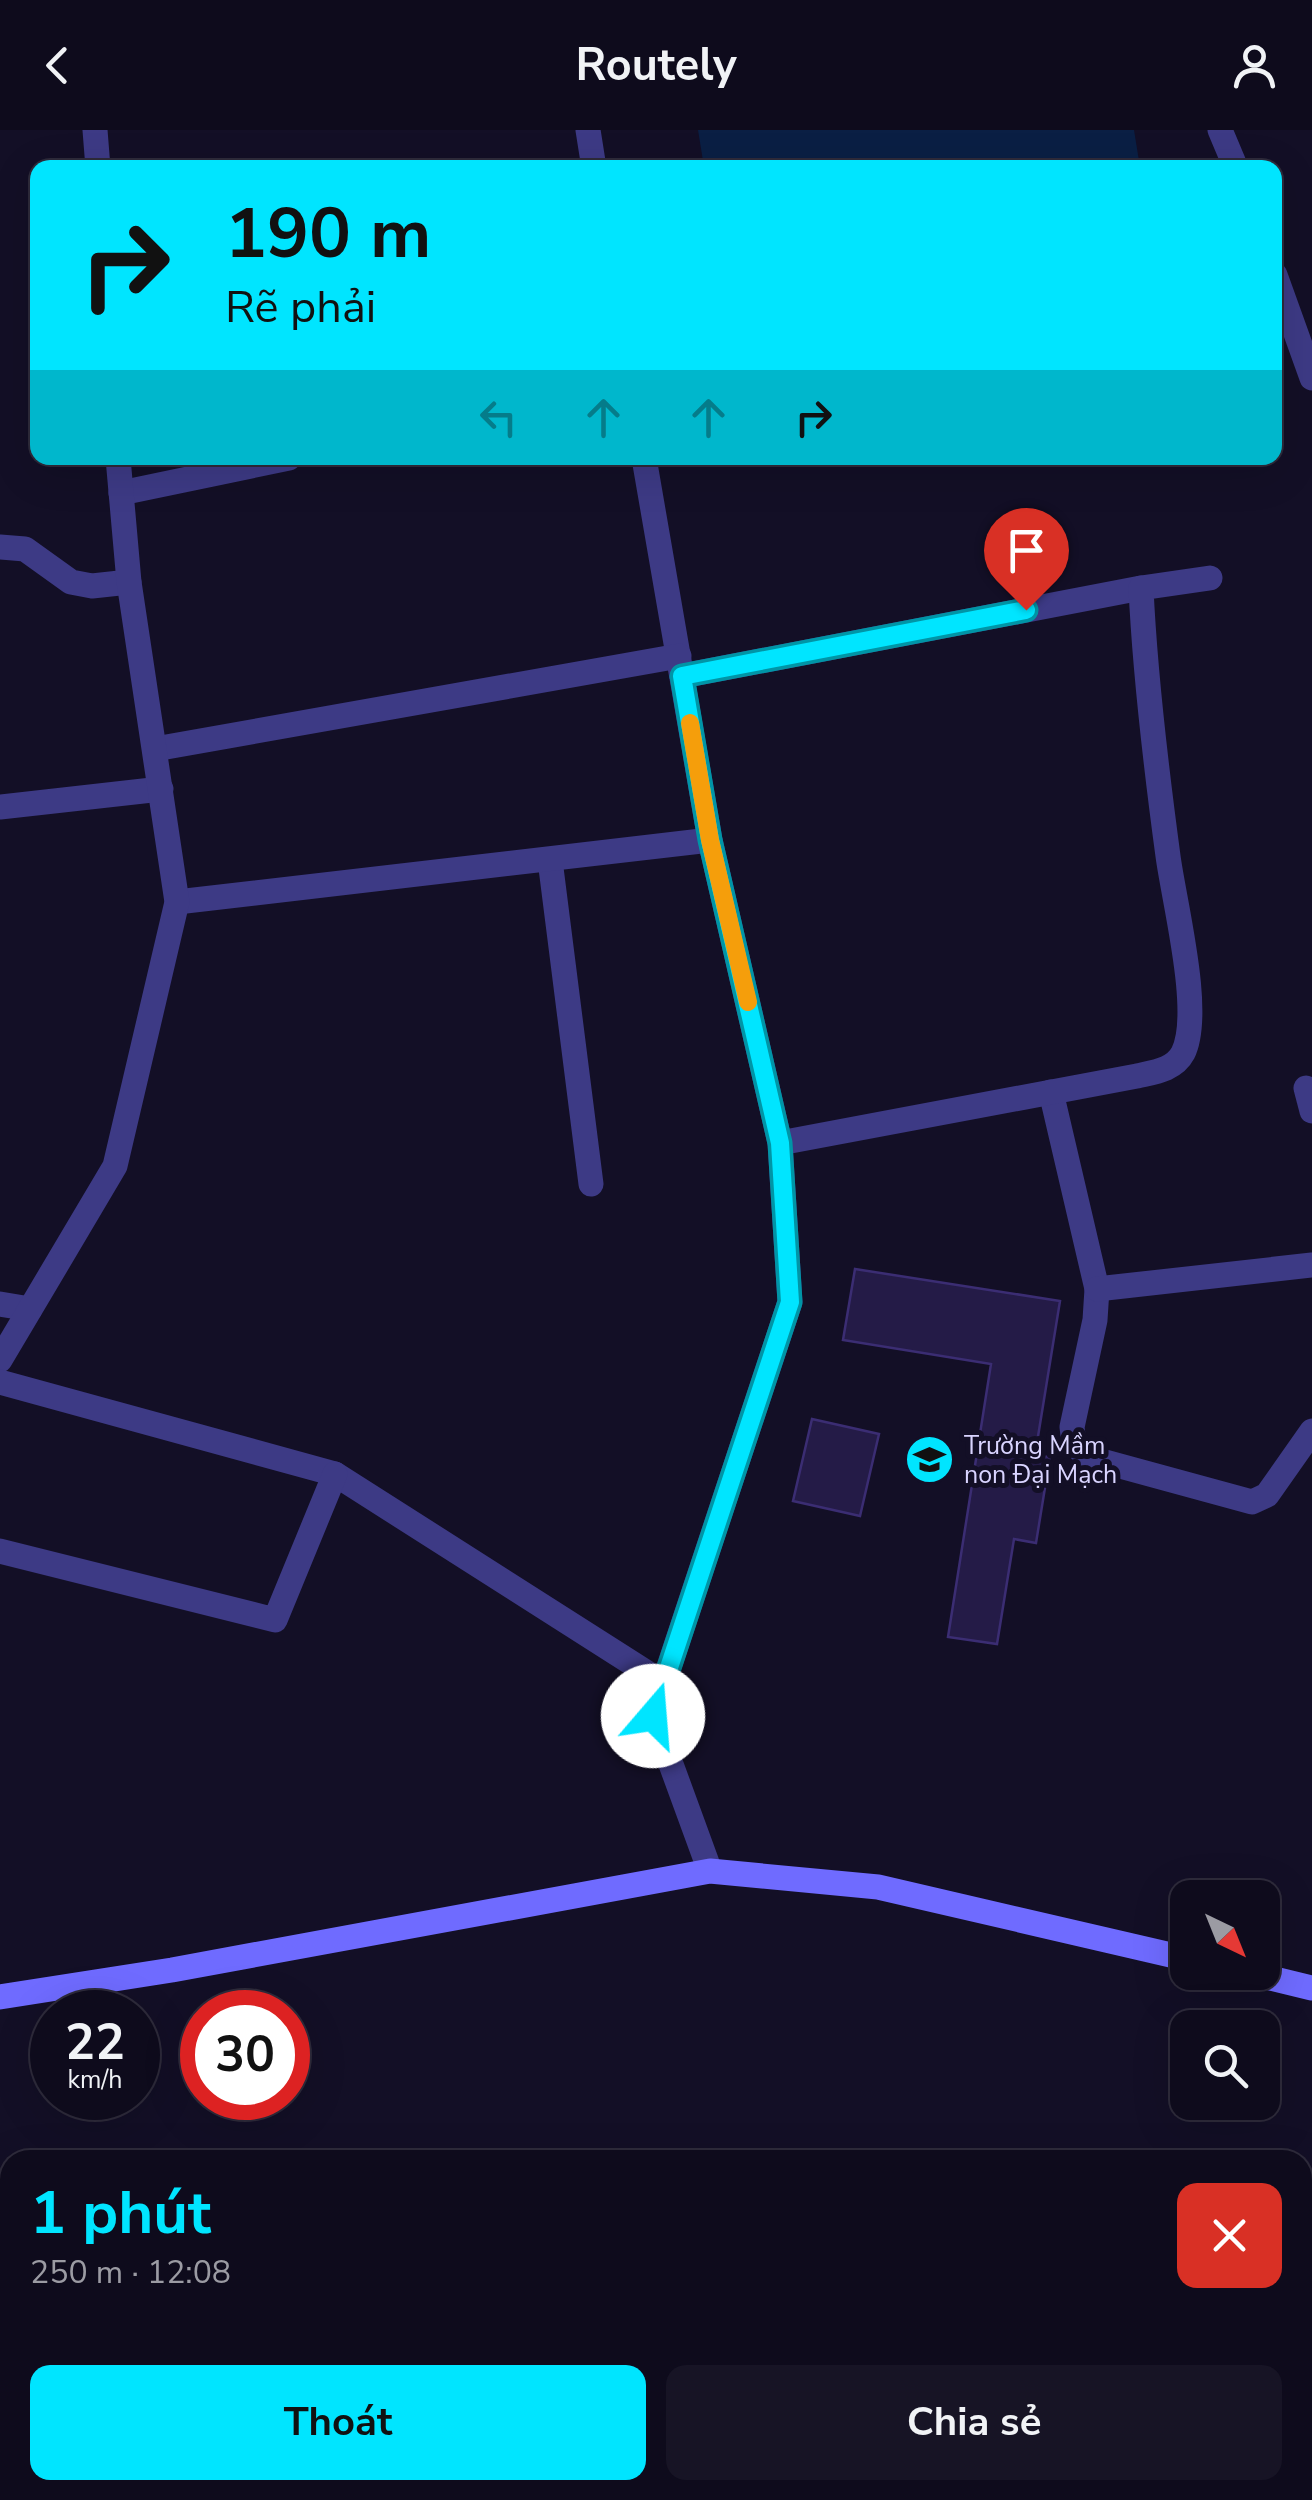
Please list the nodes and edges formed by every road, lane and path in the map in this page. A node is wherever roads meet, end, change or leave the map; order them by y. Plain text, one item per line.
1 (95, 130) edge
2 (588, 130) edge
3 (1220, 130) edge
4 (97, 160) edge
5 (593, 160) edge
6 (1233, 160) edge
7 (1282, 294) edge
8 (1312, 378) edge
9 (119, 465) edge
10 (255, 465) edge
11 (645, 465) edge
12 (121, 493) junction
13 (0, 548) edge
14 (1210, 578) dead end
15 (130, 582) junction
16 (1141, 588) junction
17 (680, 666) junction
18 (155, 749) junction
19 (162, 790) junction
20 (0, 807) edge
21 (710, 840) junction
22 (550, 860) junction
23 (176, 902) junction
24 (1051, 1092) junction
25 (780, 1143) junction
26 (591, 1184) dead end
27 (1312, 1265) edge
28 (1097, 1288) junction
29 (0, 1304) edge
30 (30, 1309) junction
31 (0, 1360) edge
32 (0, 1382) edge
33 (1312, 1431) edge
34 (335, 1474) junction
35 (0, 1551) edge
36 (663, 1683) junction
37 (710, 1871) junction
38 (1170, 1955) edge
39 (1280, 1980) edge
40 (1312, 1988) edge
41 (0, 1998) edge

1 - 4 street
2 - 5 street
3 - 6 street
7 - 8 street
9 - 12 street
10 - 12 street
11 - 17 street
12 - 15 street
13 - 15 street
14 - 16 street
15 - 18 street
16 - 17 street
16 - 24 street
17 - 18 street
17 - 21 street
18 - 19 street
19 - 20 street
19 - 23 street
21 - 22 street
21 - 25 street
22 - 23 street
22 - 26 street
23 - 30 street
24 - 25 street
24 - 28 street
25 - 36 street
27 - 28 street
28 - 33 street
29 - 30 street
30 - 31 street
32 - 34 street
34 - 35 street
34 - 36 street
36 - 37 street
37 - 38 street
37 - 41 street
39 - 40 street

